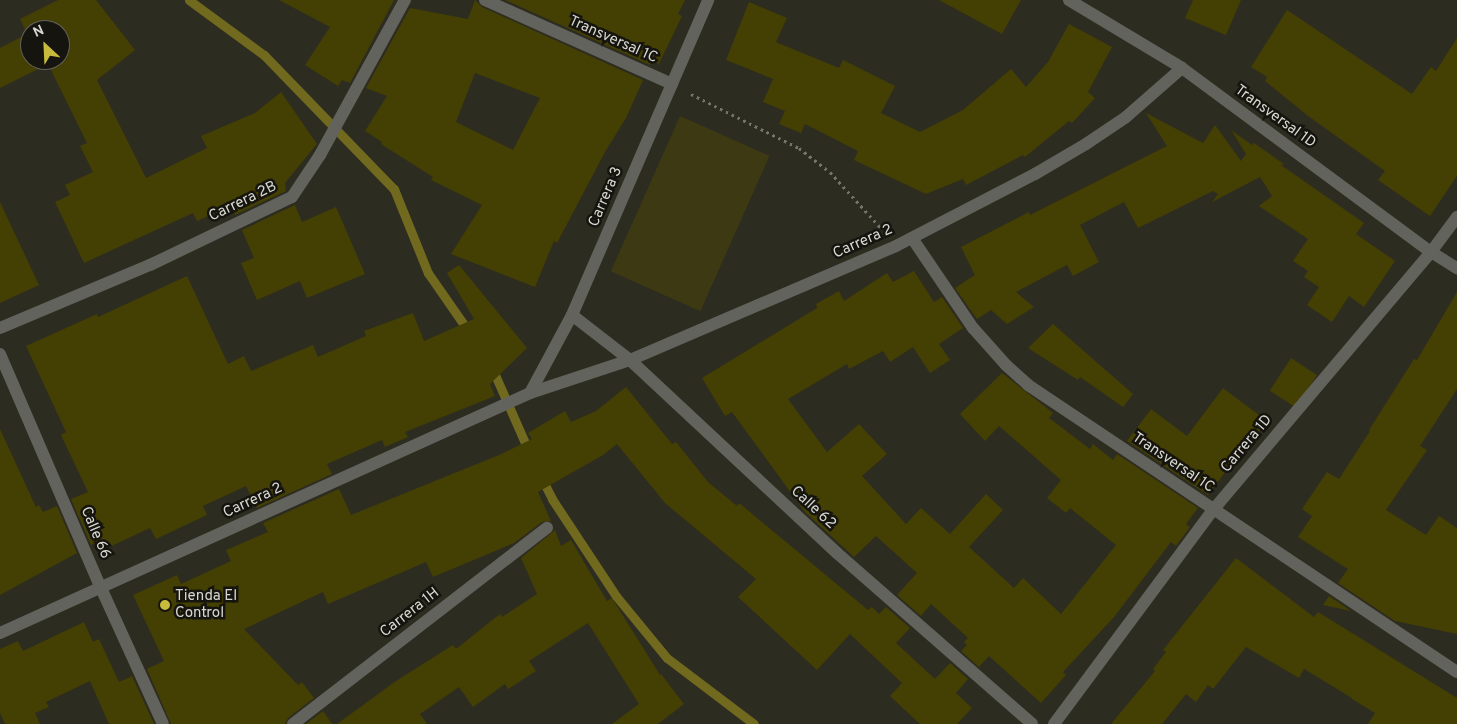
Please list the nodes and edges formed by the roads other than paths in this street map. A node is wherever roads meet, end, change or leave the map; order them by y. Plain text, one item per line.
1 (405, 0) edge
2 (485, 0) edge
3 (708, 0) edge
4 (1069, 0) edge
5 (1182, 68) junction
6 (672, 84) junction
7 (1457, 217) edge
8 (912, 238) junction
9 (1431, 252) junction
10 (1457, 268) edge
11 (572, 315) junction
12 (0, 328) edge
13 (0, 354) edge
14 (630, 360) junction
15 (525, 395) junction
16 (1213, 510) junction
17 (547, 528) dead end
18 (101, 588) junction
19 (0, 633) edge
20 (1457, 672) edge
21 (163, 724) edge
22 (293, 724) edge
23 (1032, 724) edge
24 (1054, 724) edge

1 - 12 street, Carrera 2B
2 - 6 street, Transversal 1C
3 - 6 street, Carrera 3
4 - 5 street, Transversal 1D
5 - 8 street, Carrera 2
5 - 9 street, Transversal 1D
6 - 11 street, Carrera 3
7 - 9 street, Carrera 1D
8 - 14 street, Carrera 2
8 - 16 street, Transversal 1C
9 - 10 street, Transversal 1D
9 - 16 street, Carrera 1D
11 - 14 street, Calle 62
11 - 15 street, Carrera 3
13 - 18 street, Calle 66
14 - 15 street, Carrera 2
14 - 23 street, Calle 62
15 - 18 street, Carrera 2
16 - 20 street, Transversal 1C
16 - 24 street, Carrera 1D
17 - 22 street, Carrera 1H
18 - 19 street, Carrera 2
18 - 21 street, Calle 66

